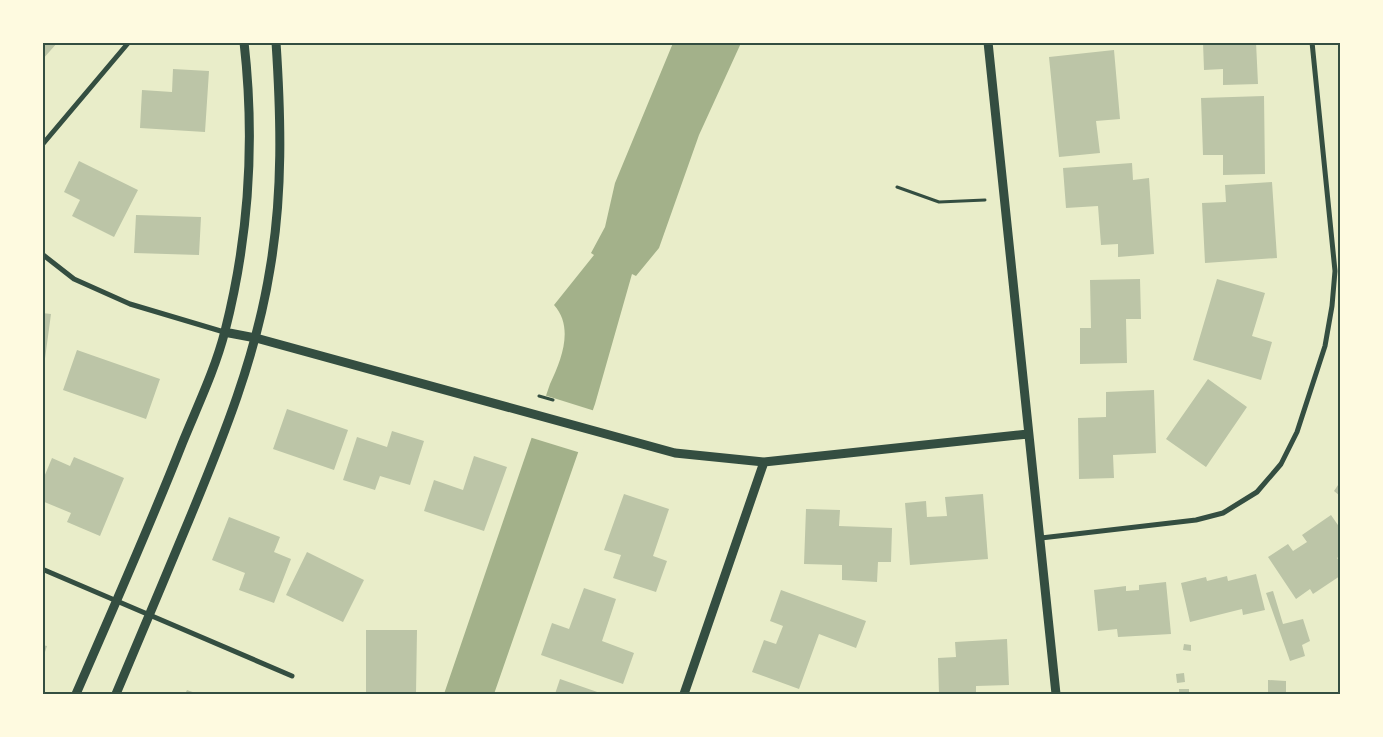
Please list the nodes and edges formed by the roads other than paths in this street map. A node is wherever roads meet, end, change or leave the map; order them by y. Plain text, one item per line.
1 (129, 42) edge
2 (244, 42) edge
3 (276, 42) edge
4 (988, 42) edge
5 (1312, 42) edge
6 (42, 145) edge
7 (42, 254) edge
8 (224, 332) junction
9 (256, 338) junction
10 (1028, 434) junction
11 (764, 462) junction
12 (1041, 538) junction
13 (42, 568) edge
14 (116, 600) junction
15 (150, 614) junction
16 (292, 676) dead end
17 (76, 694) edge
18 (116, 694) edge
19 (684, 694) edge
20 (1056, 694) edge

1 - 6 street
2 - 8 street
3 - 9 street
4 - 10 street
5 - 12 street
7 - 8 street
8 - 9 street
8 - 14 street
9 - 11 street
9 - 15 street
10 - 11 street
10 - 12 street
11 - 19 street
12 - 20 street
13 - 14 street
14 - 15 street
14 - 17 street
15 - 16 street
15 - 18 street

